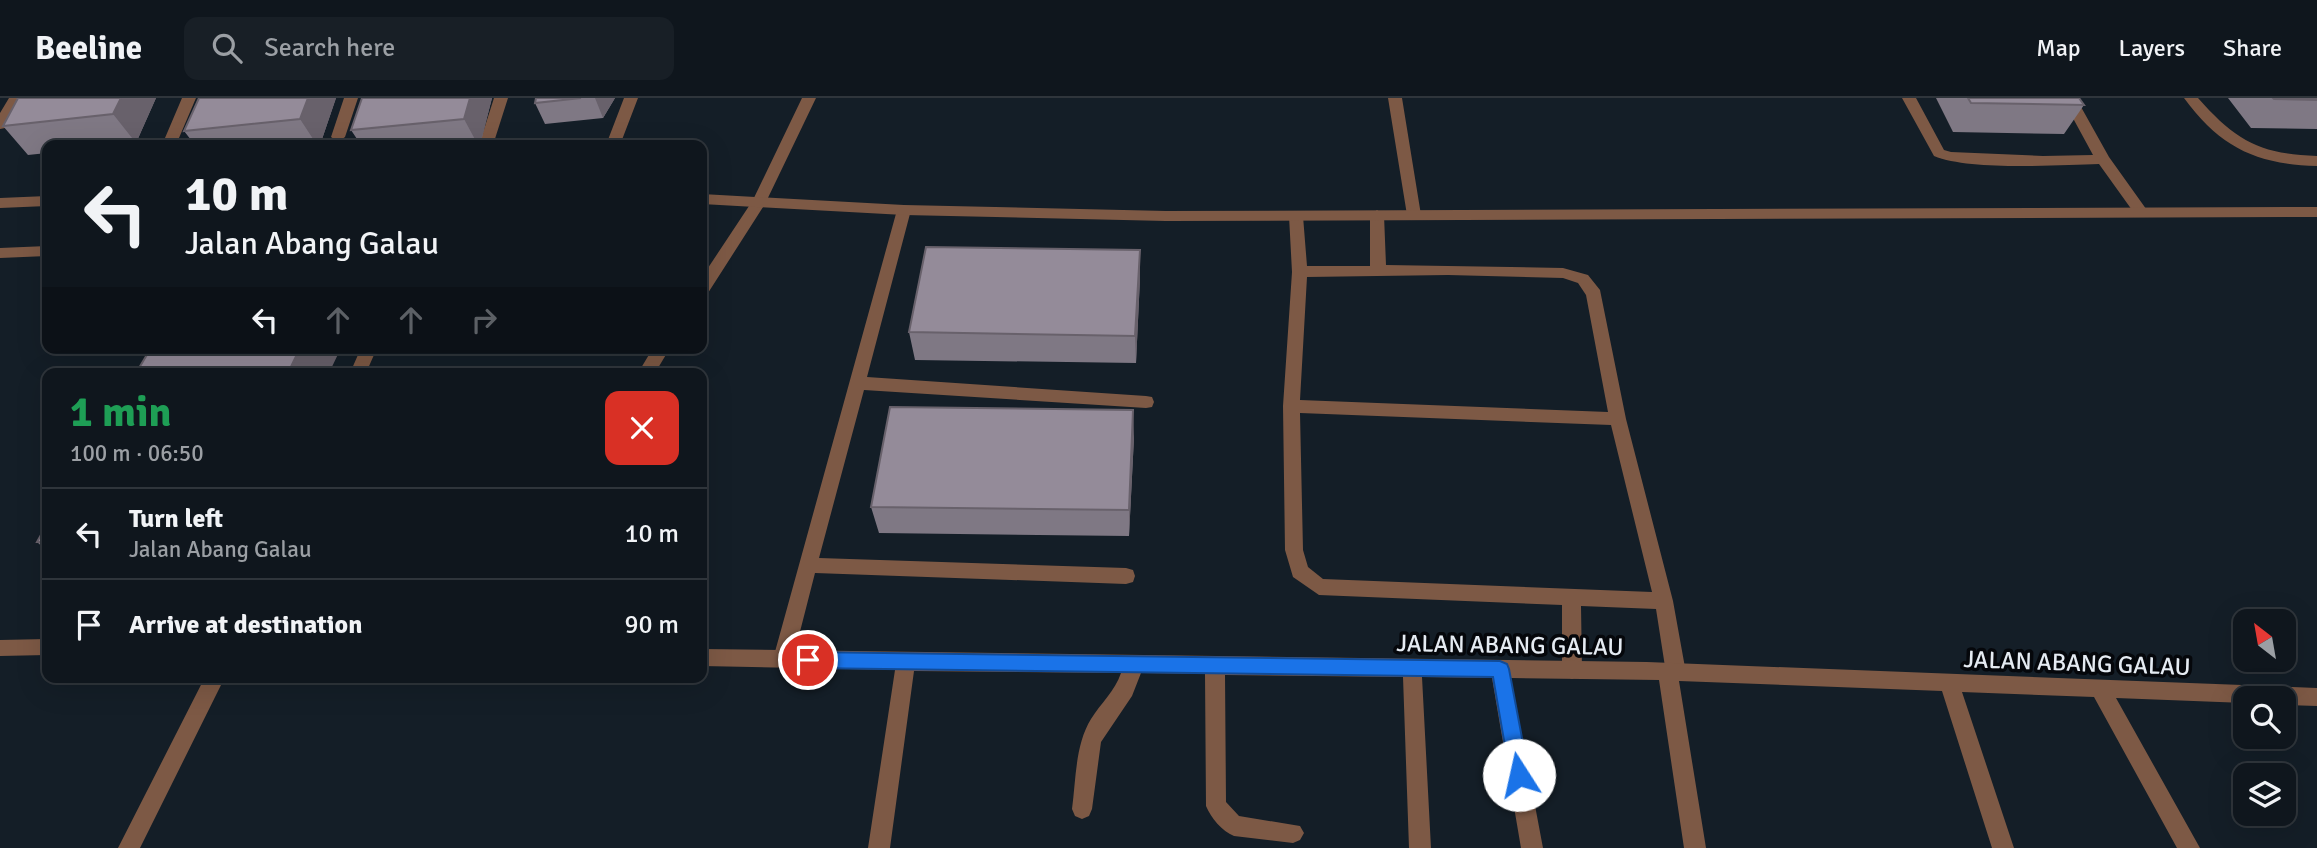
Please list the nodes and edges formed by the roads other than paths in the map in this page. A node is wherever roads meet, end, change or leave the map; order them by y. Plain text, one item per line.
1 (16, 98) edge
2 (189, 98) edge
3 (351, 98) edge
4 (501, 98) edge
5 (631, 98) edge
6 (808, 98) edge
7 (1395, 98) edge
8 (1909, 98) edge
9 (2068, 98) edge
10 (2191, 98) edge
11 (0, 125) edge
12 (338, 137) dead end
13 (171, 140) edge
14 (488, 140) edge
15 (615, 140) edge
16 (2103, 159) junction
17 (2317, 161) edge
18 (707, 199) edge
19 (42, 201) edge
20 (0, 203) edge
21 (758, 204) junction
22 (904, 211) junction
23 (2317, 212) edge
24 (2142, 213) junction
25 (1377, 215) junction
26 (1414, 215) junction
27 (1296, 216) junction
28 (42, 251) edge
29 (0, 253) edge
30 (1378, 271) junction
31 (1300, 272) junction
32 (707, 281) edge
33 (857, 383) junction
34 (1146, 402) dead end
35 (1291, 406) junction
36 (1618, 419) junction
37 (808, 565) junction
38 (1126, 576) dead end
39 (1571, 598) junction
40 (1664, 601) junction
41 (42, 647) edge
42 (0, 648) edge
43 (707, 657) edge
44 (783, 659) junction
45 (906, 662) junction
46 (1134, 665) junction
47 (1215, 666) junction
48 (1412, 668) junction
49 (1500, 669) junction
50 (1572, 670) junction
51 (1672, 672) junction
52 (1949, 682) junction
53 (212, 683) edge
54 (2100, 689) junction
55 (2317, 697) edge
56 (1082, 809) dead end
57 (1293, 833) dead end
58 (129, 848) edge
59 (879, 848) edge
60 (1420, 848) edge
61 (1532, 848) edge
62 (1695, 848) edge
63 (2003, 848) edge
64 (2189, 848) edge

1 - 11 street
2 - 13 street
3 - 12 street
4 - 14 street
5 - 15 street
6 - 21 street
7 - 26 street
8 - 16 street
9 - 16 street
10 - 17 street
16 - 24 street
18 - 21 street
19 - 20 street
21 - 22 street
21 - 32 street
22 - 27 street
22 - 33 street
23 - 24 street
24 - 26 street
25 - 26 street
25 - 27 street
25 - 30 street
27 - 31 street
28 - 29 street
30 - 31 street
30 - 36 street
31 - 35 street
33 - 34 street
33 - 37 street
35 - 36 street
35 - 39 street
36 - 40 street
37 - 38 street
37 - 44 street
39 - 40 street
39 - 50 street
40 - 51 street
41 - 42 street
43 - 44 street, JALAN ABANG GALAU
44 - 45 street, JALAN ABANG GALAU
45 - 46 street, JALAN ABANG GALAU
45 - 59 street
46 - 47 street, JALAN ABANG GALAU
46 - 56 street
47 - 48 street, JALAN ABANG GALAU
47 - 57 street
48 - 49 street, JALAN ABANG GALAU
48 - 60 street
49 - 50 street, JALAN ABANG GALAU
49 - 61 street
50 - 51 street, JALAN ABANG GALAU
51 - 52 street, JALAN ABANG GALAU
51 - 62 street
52 - 54 street, JALAN ABANG GALAU
52 - 63 street
53 - 58 street
54 - 55 street, JALAN ABANG GALAU
54 - 64 street

